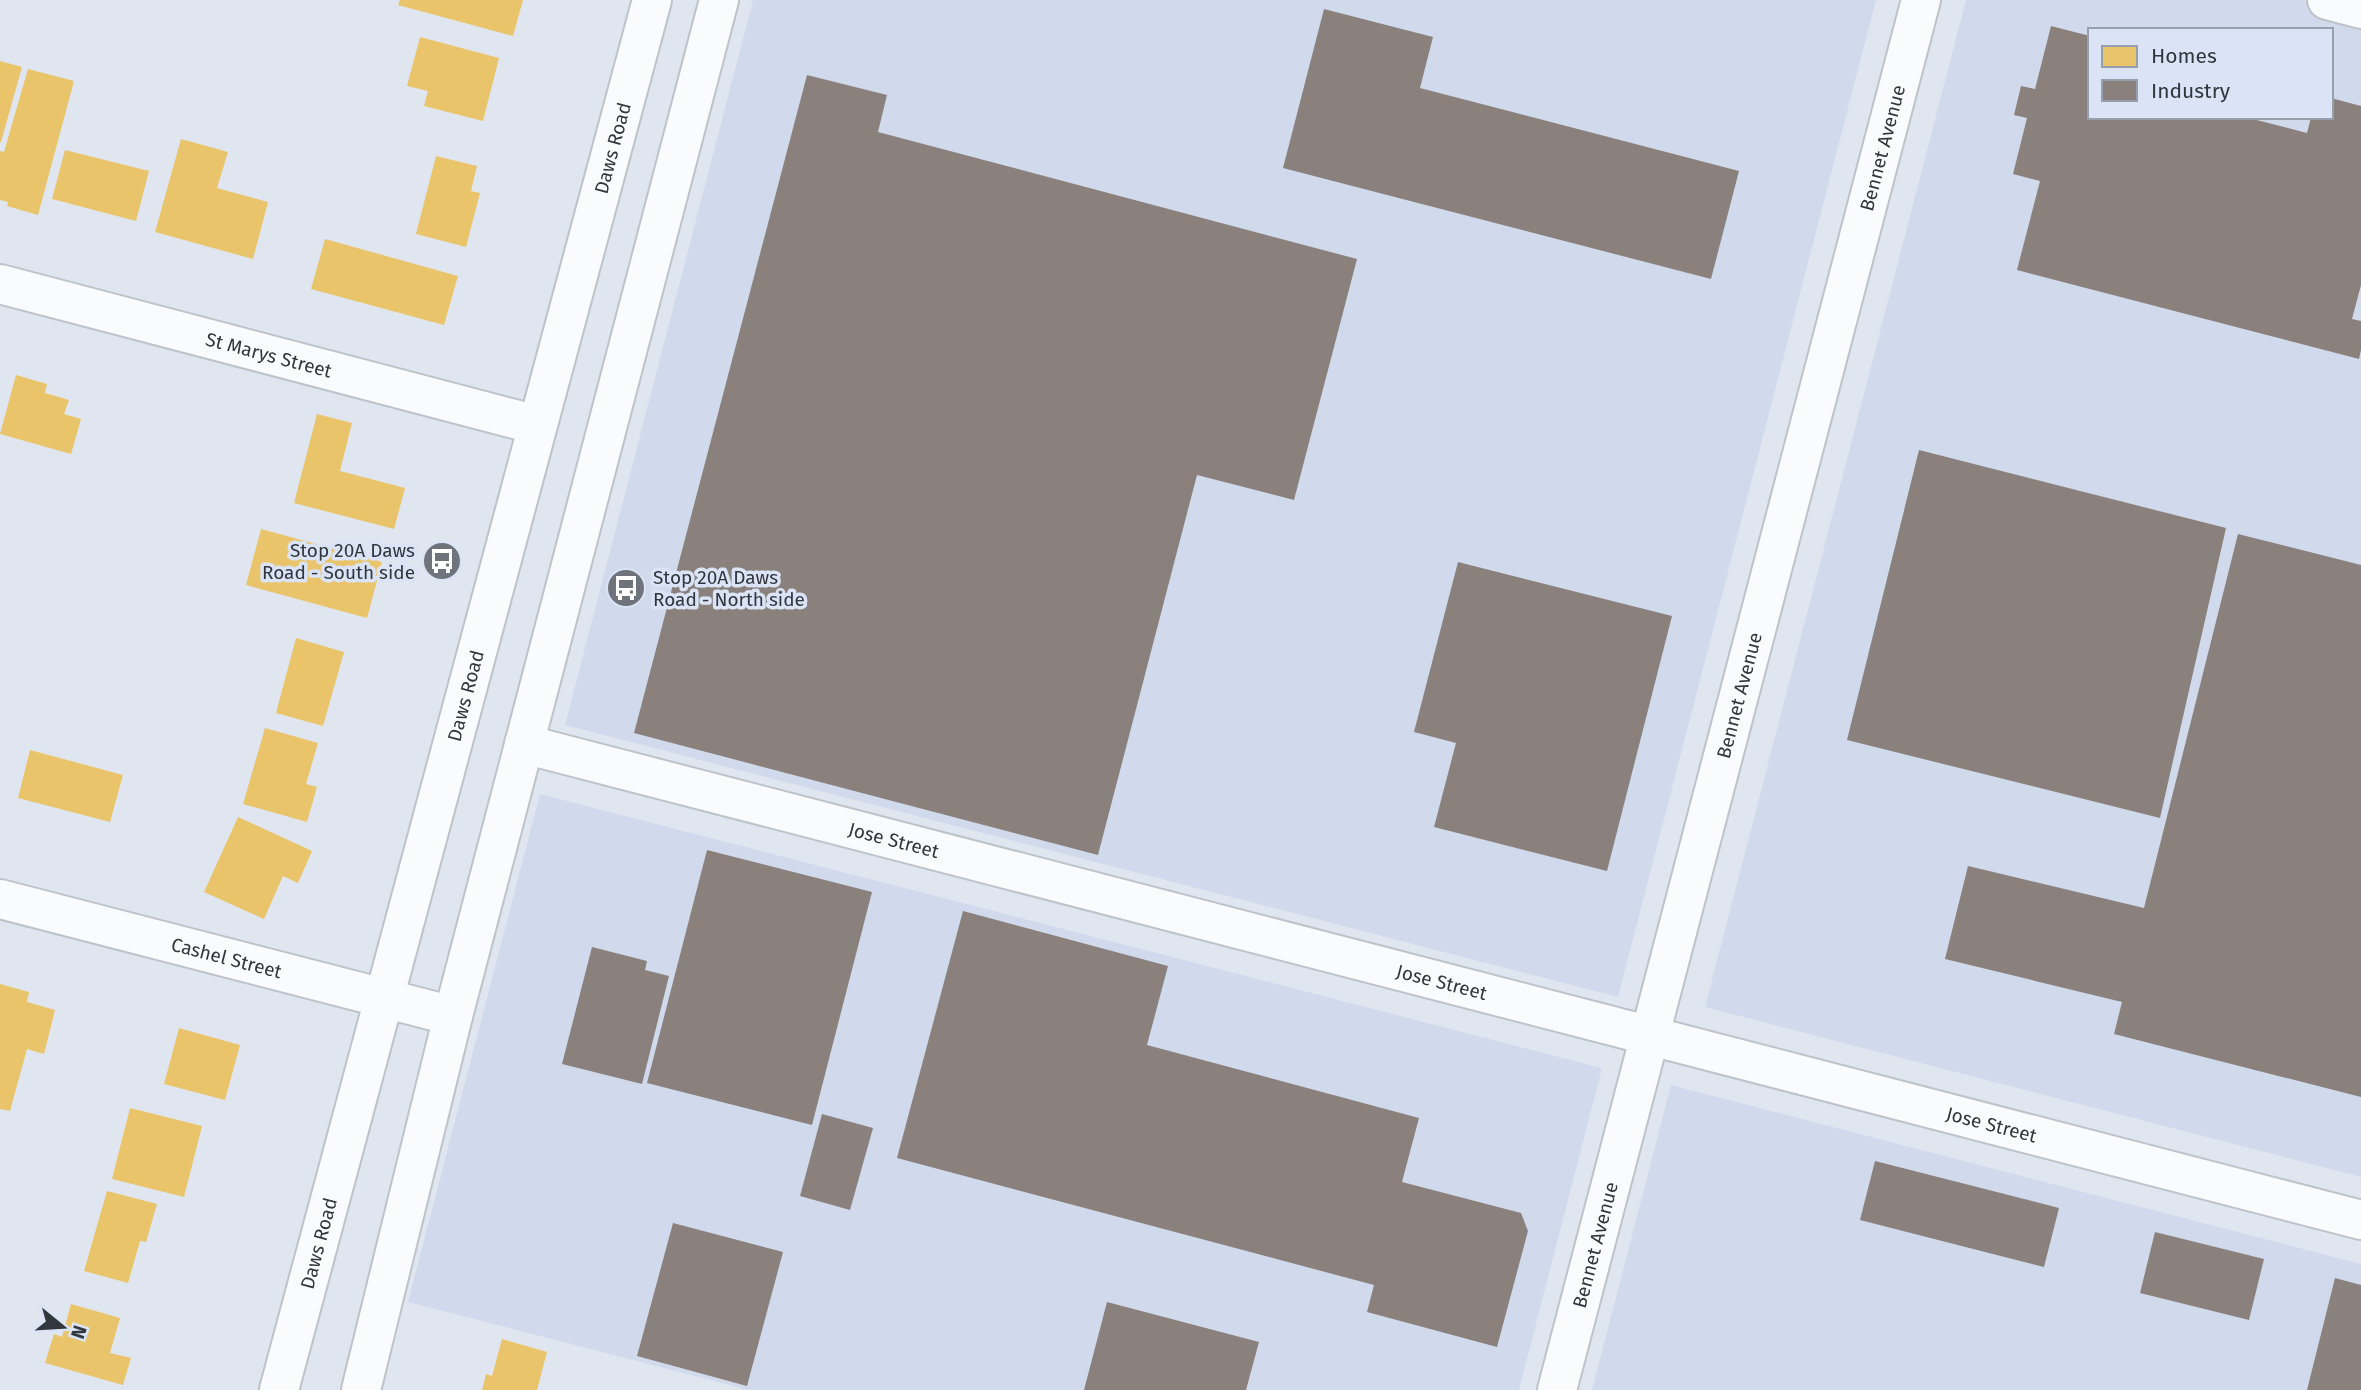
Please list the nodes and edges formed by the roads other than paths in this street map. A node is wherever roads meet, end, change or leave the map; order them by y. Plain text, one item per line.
1 (652, 0) edge
2 (719, 0) edge
3 (1921, 0) edge
4 (2327, 0) edge
5 (2361, 9) edge
6 (0, 284) edge
7 (537, 425) junction
8 (524, 744) junction
9 (0, 899) edge
10 (383, 998) junction
11 (453, 1016) junction
12 (1650, 1035) junction
13 (2361, 1220) edge
14 (279, 1390) edge
15 (361, 1390) edge
16 (1557, 1390) edge

1 - 7 street, Daws Road
2 - 8 street
3 - 12 street, Bennet Avenue
4 - 5 street
6 - 7 street, St Marys Street
7 - 10 street, Daws Road
8 - 11 street
8 - 12 street, Jose Street
9 - 10 street, Cashel Street
10 - 11 street, Cashel Street
10 - 14 street, Daws Road
11 - 15 street
12 - 13 street, Jose Street
12 - 16 street, Bennet Avenue

